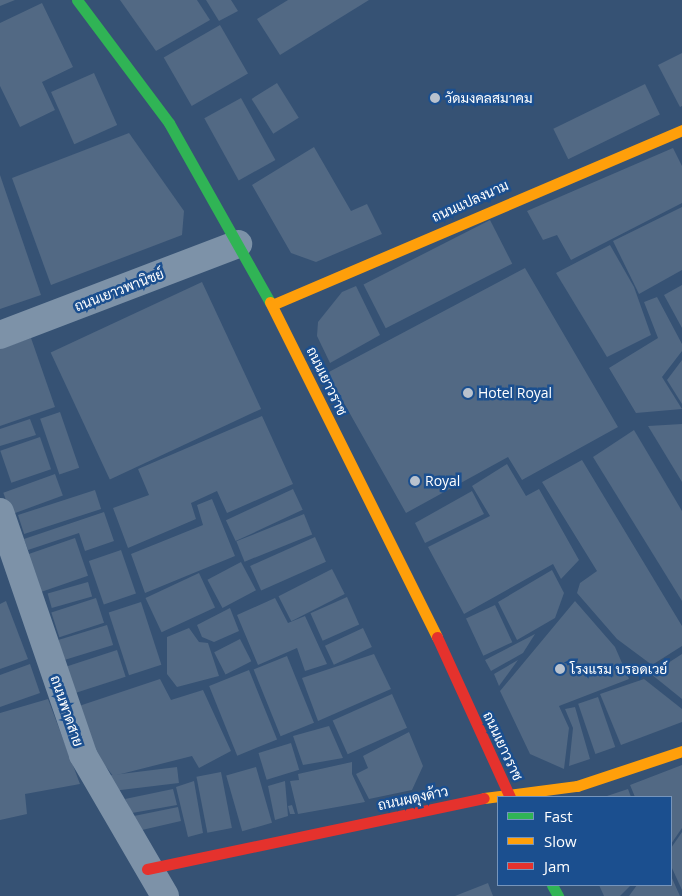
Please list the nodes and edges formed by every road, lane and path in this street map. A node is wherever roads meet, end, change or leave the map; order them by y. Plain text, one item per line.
1 (76, 0) edge
2 (682, 130) edge
3 (238, 244) junction
4 (272, 305) junction
5 (0, 335) edge
6 (0, 512) edge
7 (682, 751) edge
8 (510, 795) edge
9 (497, 798) edge
10 (147, 869) junction
11 (165, 896) edge

1 - 3 street, ถนนเยาวราช
2 - 4 street, ถนนแปลงนาม
3 - 4 street, ถนนเยาวราช
3 - 5 street, ถนนเยาวพานิชย์
4 - 8 street, ถนนเยาวราช
6 - 10 street, ถนนพาดสาย
7 - 8 street, ถนนผดุงด้าว
9 - 10 street, ถนนผดุงด้าว
10 - 11 street, ถนนพาดสาย

